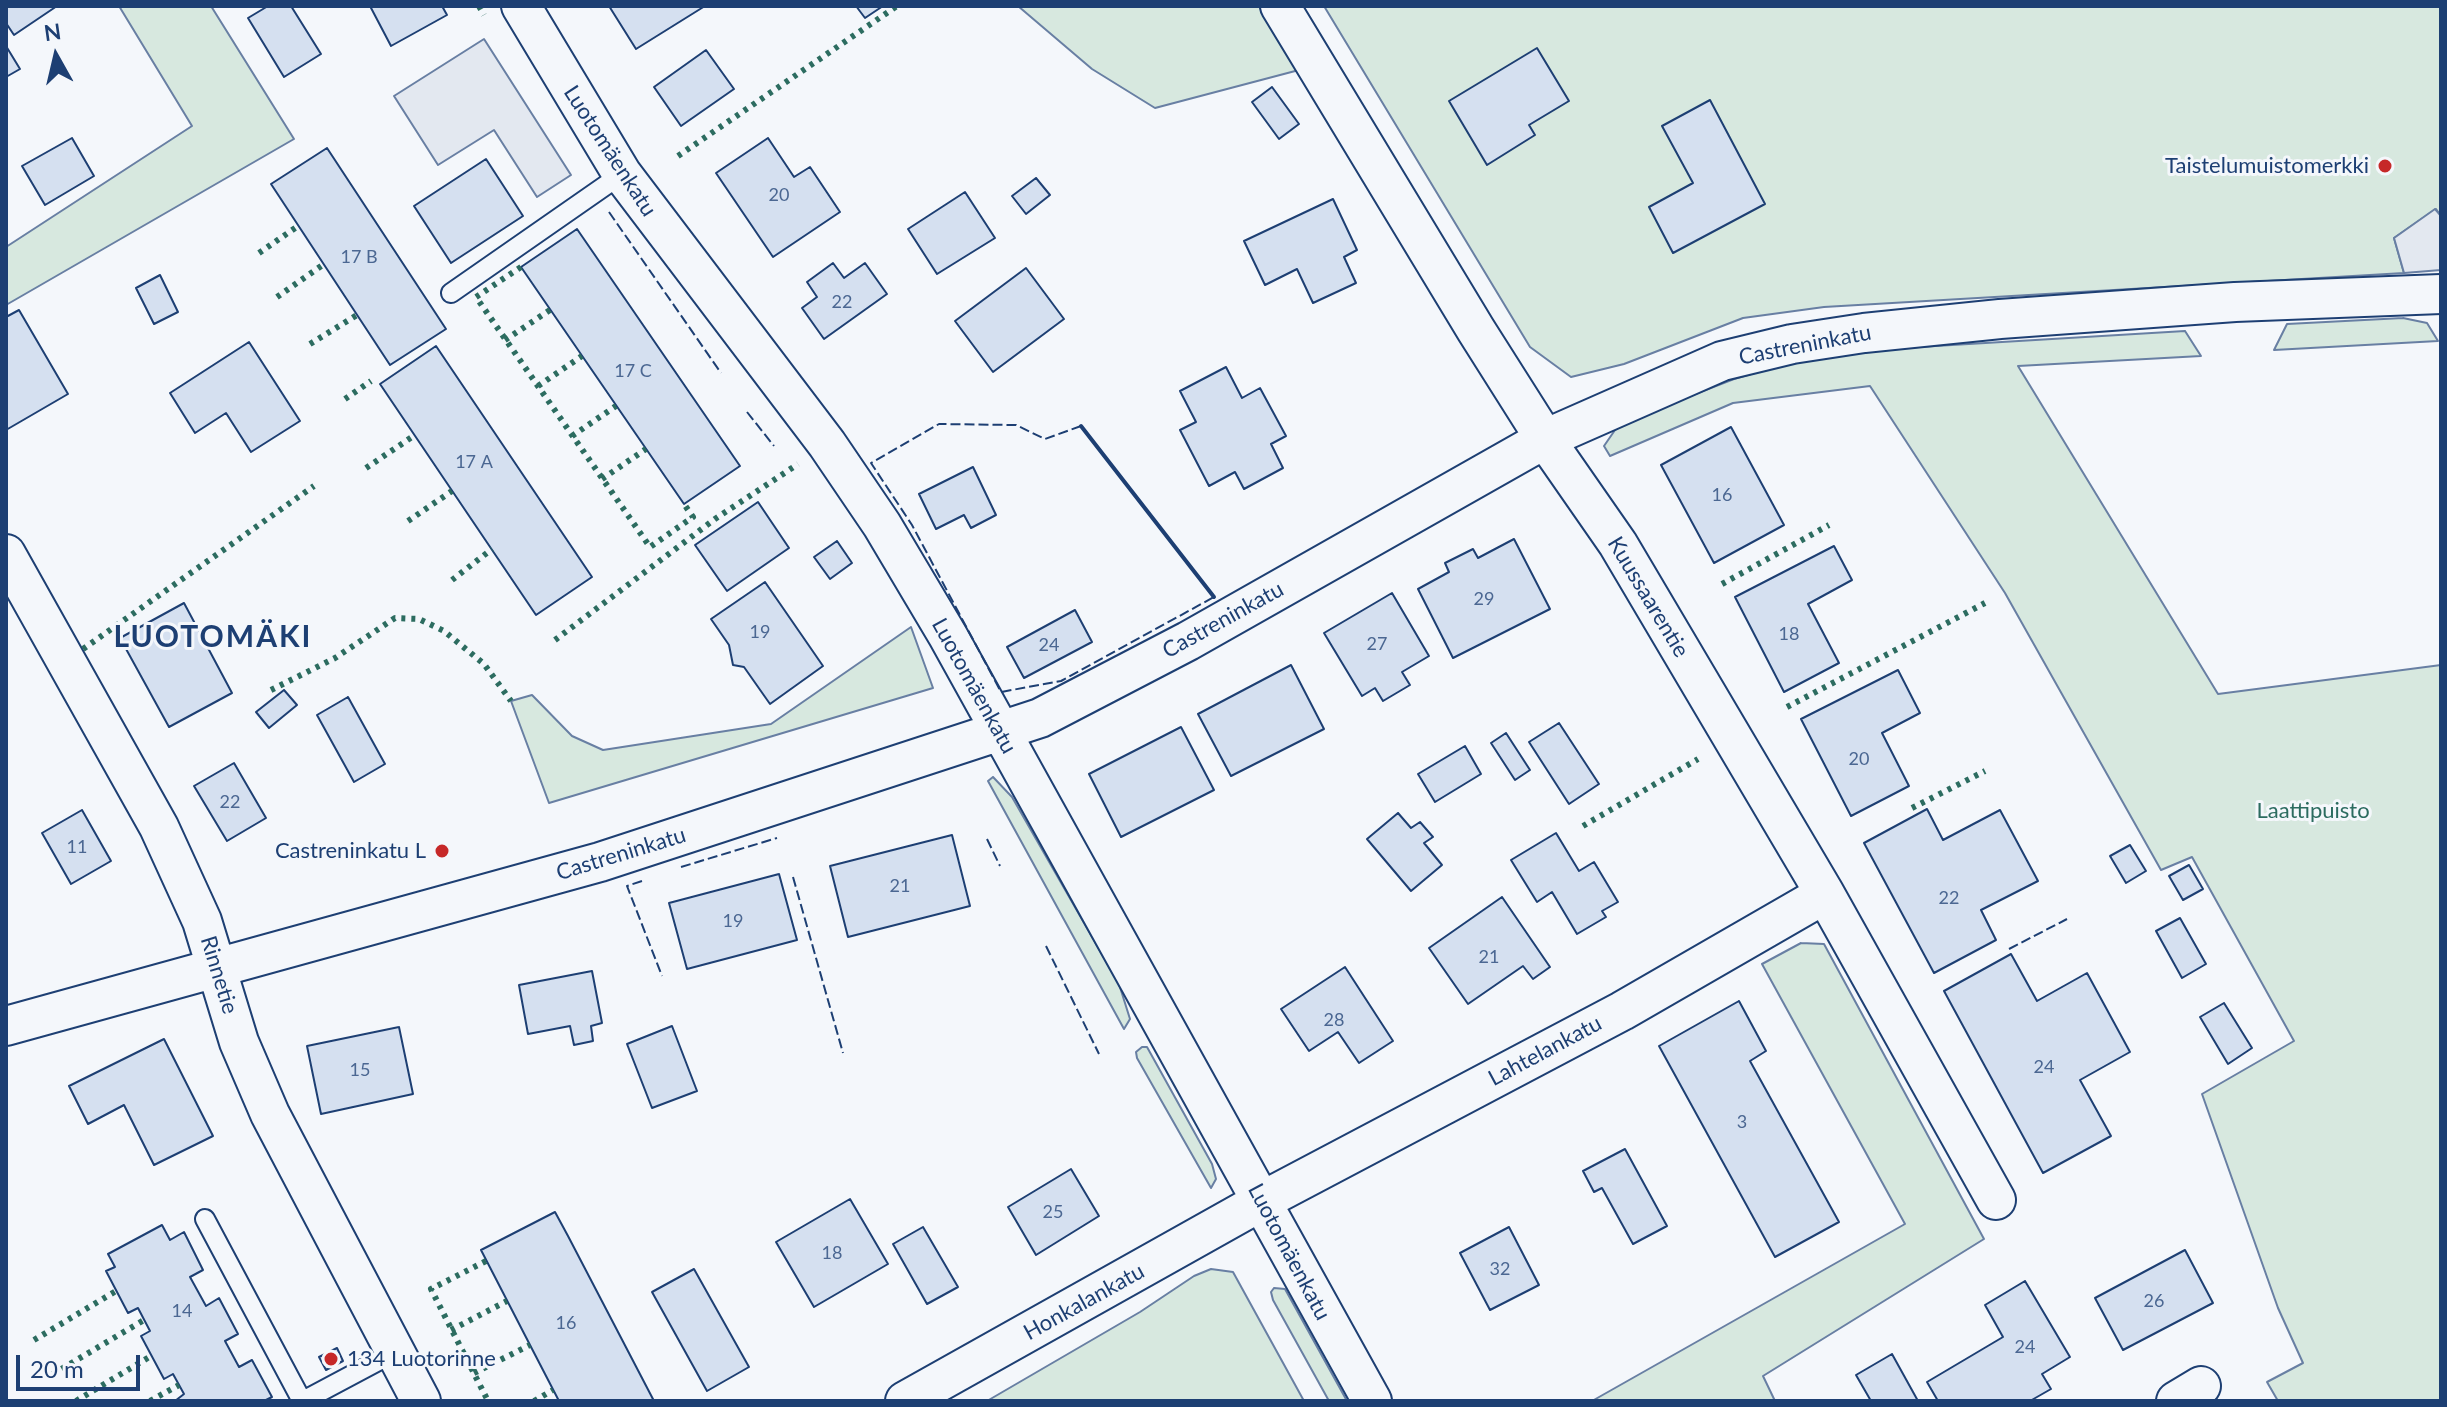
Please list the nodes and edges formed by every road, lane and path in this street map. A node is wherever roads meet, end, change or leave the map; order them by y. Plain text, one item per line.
1 (521, 6) edge
2 (1280, 6) edge
3 (622, 174) junction
4 (451, 293) dead end
5 (2441, 294) edge
6 (1545, 439) junction
7 (6, 554) edge
8 (999, 732) junction
9 (1825, 894) junction
10 (218, 970) junction
11 (6, 1026) edge
12 (1996, 1200) dead end
13 (1262, 1201) junction
14 (205, 1219) dead end
15 (395, 1352) junction
16 (302, 1401) edge
17 (421, 1401) edge
18 (905, 1401) edge
19 (1372, 1401) edge

1 - 3 street, Luotomäenkatu
2 - 6 street, Kuussaarentie
3 - 4 lane
3 - 8 street, Luotomäenkatu
5 - 6 street, Castreninkatu
6 - 8 street, Castreninkatu
6 - 9 street, Kuussaarentie
7 - 10 street, Rinnetie
8 - 10 street, Castreninkatu
8 - 13 street, Luotomäenkatu
9 - 12 street, Kuussaarentie
9 - 13 street, Lahtelankatu
10 - 11 street, Castreninkatu
10 - 15 street, Rinnetie
13 - 18 street, Honkalankatu
13 - 19 street, Luotomäenkatu
14 - 16 lane
15 - 16 lane
15 - 17 street, Rinnetie

